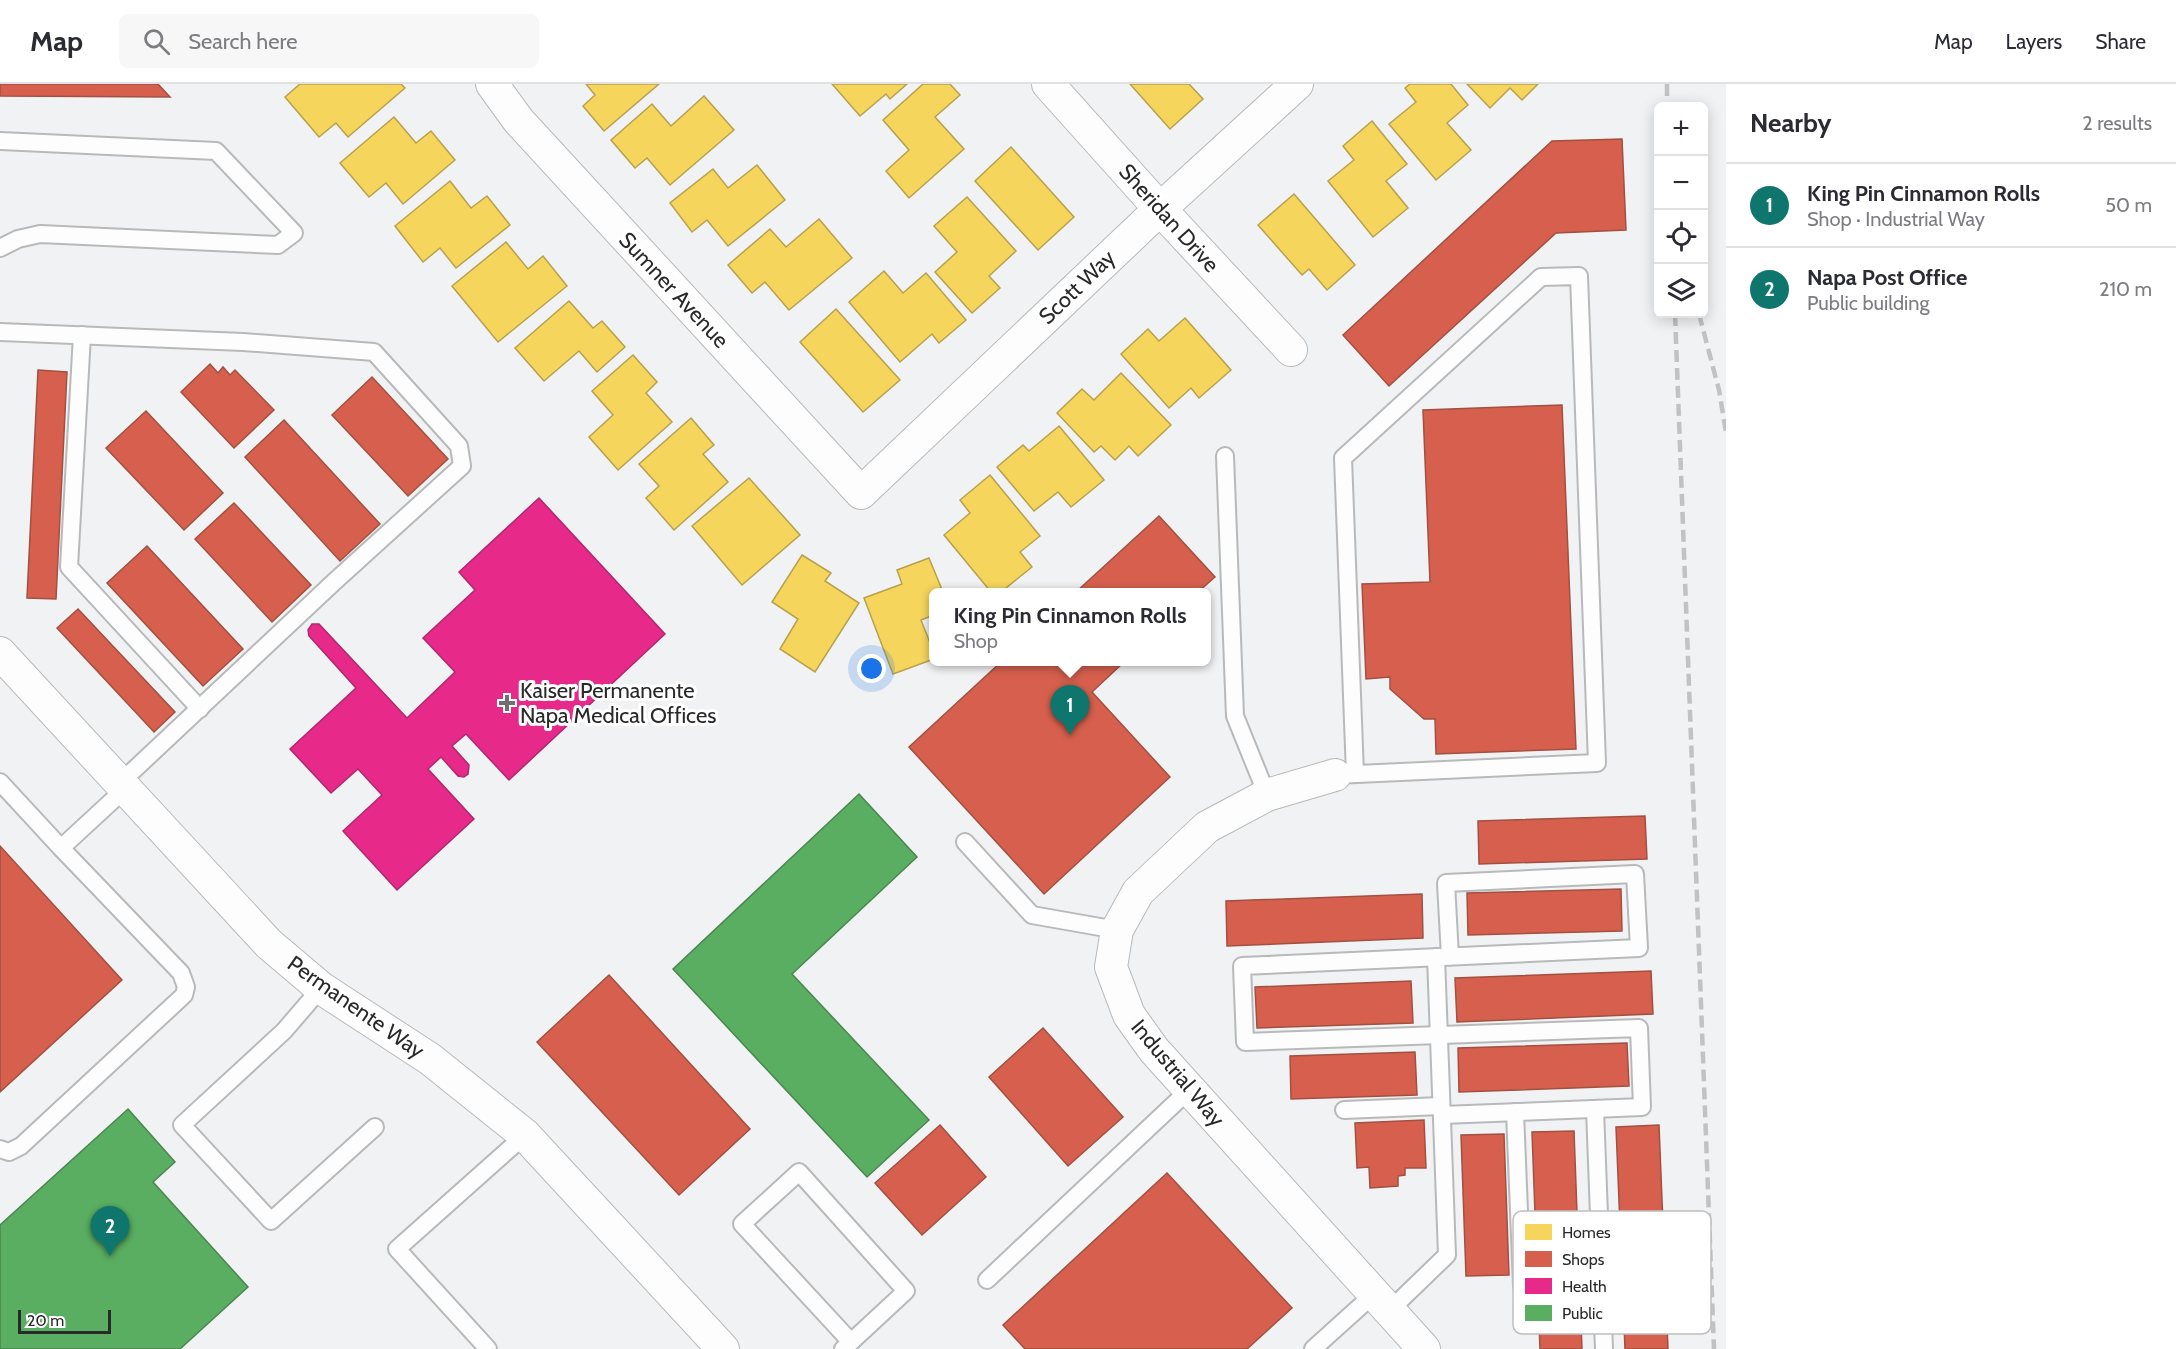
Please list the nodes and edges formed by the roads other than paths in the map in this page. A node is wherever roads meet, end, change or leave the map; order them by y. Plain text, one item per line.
1 (492, 84) edge
2 (1048, 84) edge
3 (1297, 84) edge
4 (0, 141) edge
5 (1160, 208) junction
6 (0, 248) edge
7 (0, 332) edge
8 (82, 335) junction
9 (1291, 350) dead end
10 (1225, 456) dead end
11 (861, 493) joint
12 (0, 653) edge
13 (200, 709) junction
14 (1345, 775) junction
15 (0, 782) edge
16 (124, 785) junction
17 (1267, 795) junction
18 (966, 842) dead end
19 (60, 848) junction
20 (1117, 930) junction
21 (1443, 957) junction
22 (321, 988) junction
23 (1439, 1036) junction
24 (1190, 1090) junction
25 (1596, 1108) junction
26 (1344, 1110) dead end
27 (1441, 1110) junction
28 (1515, 1112) junction
29 (375, 1127) dead end
30 (525, 1135) junction
31 (0, 1149) edge
32 (1519, 1211) edge
33 (1599, 1211) edge
34 (987, 1280) dead end
35 (1382, 1303) junction
36 (1604, 1334) edge
37 (847, 1345) edge
38 (488, 1349) edge
39 (723, 1349) edge
40 (1313, 1349) edge
41 (1424, 1349) edge
42 (1604, 1349) edge

1 - 11 street, Sumner Avenue
2 - 5 street, Sheridan Drive
3 - 5 street, Scott Way
4 - 6 lane
5 - 9 street, Sheridan Drive
5 - 11 street, Scott Way
7 - 8 lane
8 - 13 lane
8 - 13 lane
10 - 17 lane
12 - 16 street, Permanente Way
13 - 16 lane
14 - 14 lane
14 - 17 street, Industrial Way
15 - 19 lane
16 - 19 lane
16 - 22 street, Permanente Way
17 - 20 street, Industrial Way
18 - 20 lane
19 - 31 lane
20 - 24 street, Industrial Way
21 - 21 lane
21 - 23 lane
21 - 23 lane
22 - 29 lane
22 - 30 street, Permanente Way
23 - 25 lane
23 - 27 lane
24 - 34 lane
24 - 35 street, Industrial Way
25 - 28 lane
25 - 33 lane
26 - 27 lane
27 - 28 lane
27 - 35 lane
28 - 32 lane
30 - 38 lane
30 - 39 street, Permanente Way
35 - 40 lane
35 - 41 street, Industrial Way
36 - 42 lane
37 - 37 lane

